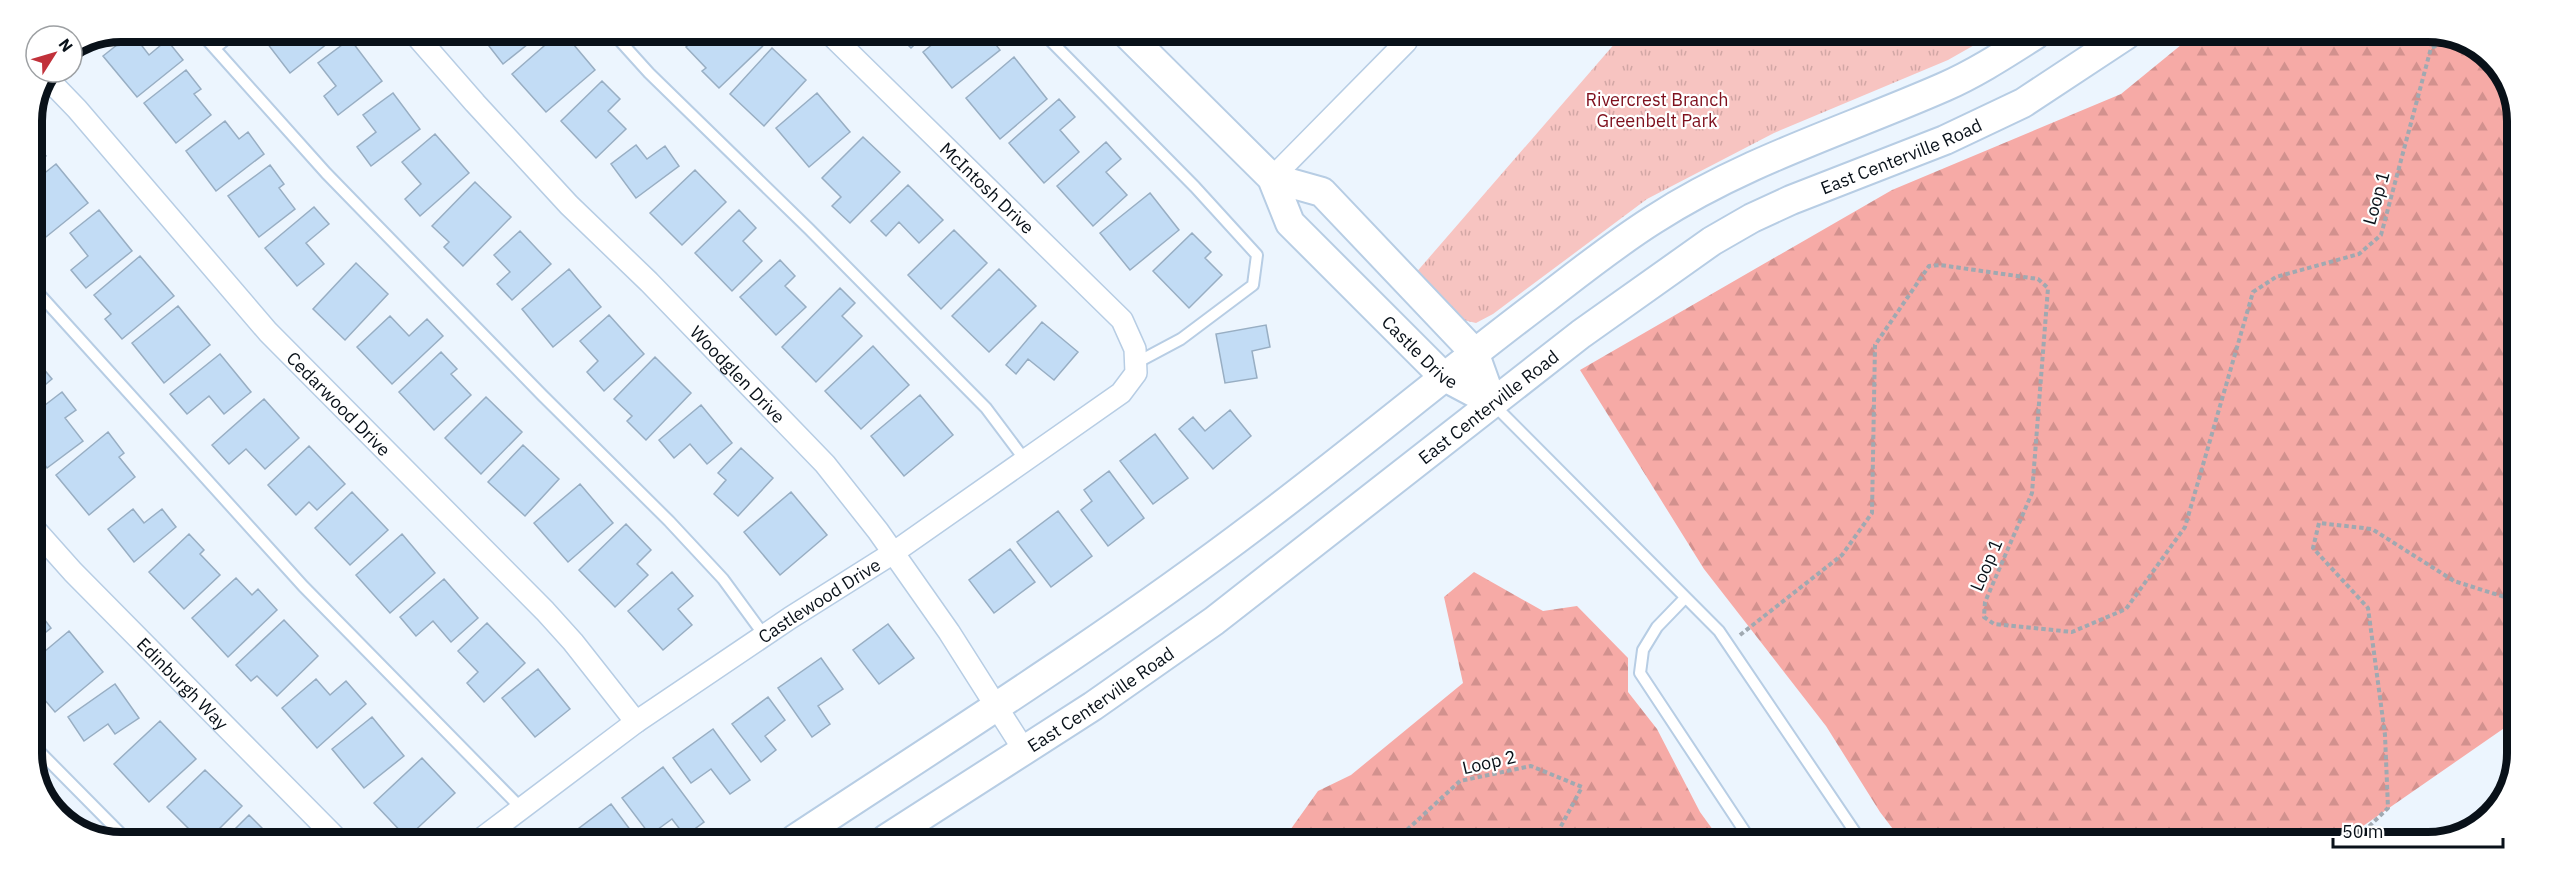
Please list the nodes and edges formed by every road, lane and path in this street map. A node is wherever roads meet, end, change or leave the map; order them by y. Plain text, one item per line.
1 (209, 42) edge
2 (222, 42) edge
3 (422, 42) edge
4 (620, 42) edge
5 (837, 42) edge
6 (1052, 42) edge
7 (1136, 42) edge
8 (1406, 42) edge
9 (2024, 42) edge
10 (2117, 42) edge
11 (2442, 44) edge
12 (215, 48) junction
13 (53, 84) edge
14 (1272, 178) junction
15 (42, 297) edge
16 (1474, 352) junction
17 (1135, 356) junction
18 (1443, 376) junction
19 (1492, 402) junction
20 (1025, 460) junction
21 (42, 537) edge
22 (893, 553) junction
23 (1685, 598) junction
24 (2507, 598) edge
25 (764, 635) junction
26 (1728, 645) junction
27 (998, 707) junction
28 (636, 722) junction
29 (1024, 750) junction
30 (42, 754) edge
31 (521, 808) junction
32 (118, 832) edge
33 (330, 832) edge
34 (490, 832) edge
35 (806, 832) edge
36 (897, 832) edge
37 (1405, 832) edge
38 (1558, 832) edge
39 (1745, 832) edge
40 (1855, 832) edge
41 (2363, 832) edge

1 - 12 lane
2 - 12 lane
3 - 22 street, Woodglen Drive
4 - 20 lane
5 - 17 street, McIntosh Drive
6 - 17 lane
7 - 14 main road, Castle Drive
8 - 14 street
9 - 16 main road
10 - 19 main road, East Centerville Road
11 - 26 path, Loop 1
12 - 25 lane
13 - 28 street, Cedarwood Drive
14 - 16 main road, Castle Drive
14 - 18 main road, Castle Drive
15 - 31 lane
16 - 18 main road
16 - 19 main road, Castle Drive
17 - 20 street, Castlewood Drive
18 - 19 main road, Castle Drive
18 - 27 main road
19 - 23 lane
19 - 29 main road, East Centerville Road
20 - 22 street, Castlewood Drive
21 - 33 street, Edinburgh Way
22 - 25 street, Castlewood Drive
22 - 27 street, Woodglen Drive
23 - 26 lane
23 - 39 lane
24 - 41 path
25 - 28 street, Castlewood Drive
26 - 40 lane
27 - 29 street, Woodglen Drive
27 - 35 main road
28 - 31 street, Castlewood Drive
29 - 36 main road, East Centerville Road
30 - 32 lane
31 - 34 street, Castlewood Drive
37 - 38 path, Loop 2

